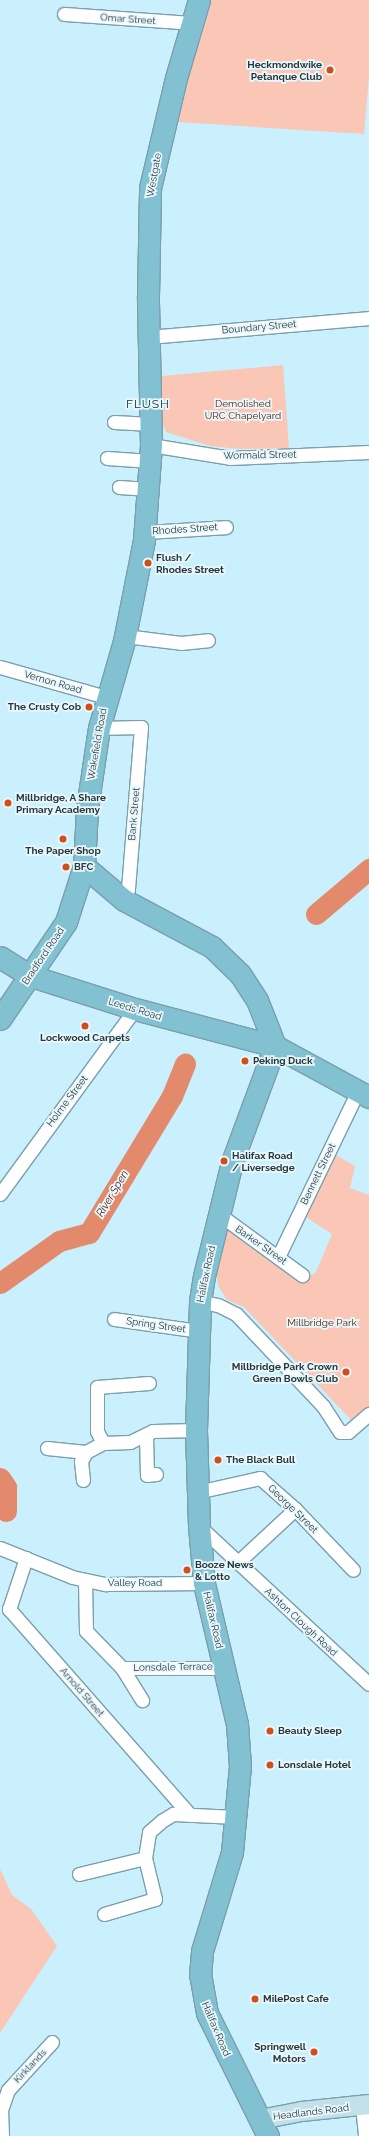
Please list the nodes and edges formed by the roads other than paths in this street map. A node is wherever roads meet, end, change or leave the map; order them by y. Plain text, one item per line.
1 (199, 0) edge
2 (64, 14) dead end
3 (192, 23) junction
4 (369, 318) edge
5 (149, 337) junction
6 (150, 379) joint
7 (114, 422) dead end
8 (151, 424) junction
9 (369, 452) edge
10 (150, 453) junction
11 (107, 458) dead end
12 (119, 487) dead end
13 (148, 489) junction
14 (226, 526) dead end
15 (145, 532) junction
16 (125, 636) junction
17 (208, 640) dead end
18 (0, 667) edge
19 (106, 697) junction
20 (99, 728) junction
21 (84, 866) junction
22 (124, 900) junction
23 (0, 957) edge
24 (31, 976) junction
25 (135, 1009) junction
26 (0, 1019) edge
27 (276, 1046) junction
28 (364, 1094) edge
29 (0, 1194) edge
30 (220, 1215) junction
31 (278, 1257) junction
32 (302, 1275) dead end
33 (200, 1301) junction
34 (114, 1319) dead end
35 (199, 1331) junction
36 (149, 1383) dead end
37 (369, 1414) edge
38 (196, 1430) junction
39 (146, 1435) junction
40 (103, 1443) junction
41 (47, 1448) dead end
42 (86, 1452) junction
43 (156, 1474) dead end
44 (83, 1480) dead end
45 (197, 1492) junction
46 (295, 1509) junction
47 (199, 1526) junction
48 (0, 1548) edge
49 (26, 1558) junction
50 (238, 1562) junction
51 (353, 1570) dead end
52 (85, 1580) junction
53 (204, 1583) junction
54 (223, 1665) junction
55 (122, 1668) junction
56 (369, 1684) edge
57 (142, 1700) dead end
58 (190, 1815) junction
59 (236, 1817) junction
60 (145, 1858) junction
61 (79, 1874) dead end
62 (104, 1914) dead end
63 (52, 2042) dead end
64 (365, 2105) edge
65 (264, 2128) edge
66 (2, 2136) edge
67 (365, 2136) edge

1 - 3 main road, Westgate
2 - 3 street, Omar Street
3 - 5 main road, Westgate
4 - 5 street, Boundary Street
5 - 6 main road, Westgate
6 - 8 main road, Wakefield Road
7 - 8 street
8 - 10 main road, Wakefield Road
9 - 10 street, Wormald Street
10 - 11 street, Wormald Street
10 - 13 main road, Wakefield Road
12 - 13 street
13 - 15 main road, Wakefield Road
14 - 15 street, Rhodes Street
15 - 16 main road, Wakefield Road
16 - 17 street
16 - 19 main road, Wakefield Road
18 - 19 street, Vernon Road
19 - 20 main road, Wakefield Road
20 - 21 main road, Wakefield Road
20 - 22 street, Bank Street
21 - 22 main road
21 - 24 main road, Bradford Road
22 - 27 main road
23 - 24 main road, Leeds Road
24 - 25 main road, Leeds Road
24 - 26 main road, Bradford Road
25 - 27 main road, Leeds Road
25 - 29 street, Holme Street
27 - 28 main road, Leeds Road
27 - 30 main road, Halifax Road
28 - 31 street, Bennett Street
30 - 31 street, Barker Street
30 - 33 main road, Halifax Road
31 - 32 street, Barker Street
33 - 35 main road, Halifax Road
33 - 37 street
34 - 35 street, Spring Street
35 - 38 main road, Halifax Road
36 - 40 street
38 - 39 street
38 - 45 main road, Halifax Road
39 - 40 street
39 - 43 street
40 - 42 street
41 - 42 street
42 - 44 street
45 - 46 street, George Street
45 - 47 main road, Halifax Road
46 - 50 street
46 - 51 street, George Street
47 - 50 street, Ashton Clough Road
47 - 53 main road, Halifax Road
48 - 49 street, Valley Road
49 - 52 street, Valley Road
49 - 58 street, Arnold Street
50 - 56 street, Ashton Clough Road
52 - 53 street, Valley Road
52 - 55 street
53 - 54 main road, Halifax Road
54 - 55 street, Lonsdale Terrace
54 - 59 main road, Halifax Road
55 - 57 street
58 - 59 street
58 - 60 street
59 - 65 main road, Halifax Road
60 - 61 street
60 - 62 street
63 - 66 street, Kirklands
64 - 65 street, Headlands Road
64 - 67 street, Headlands Road

